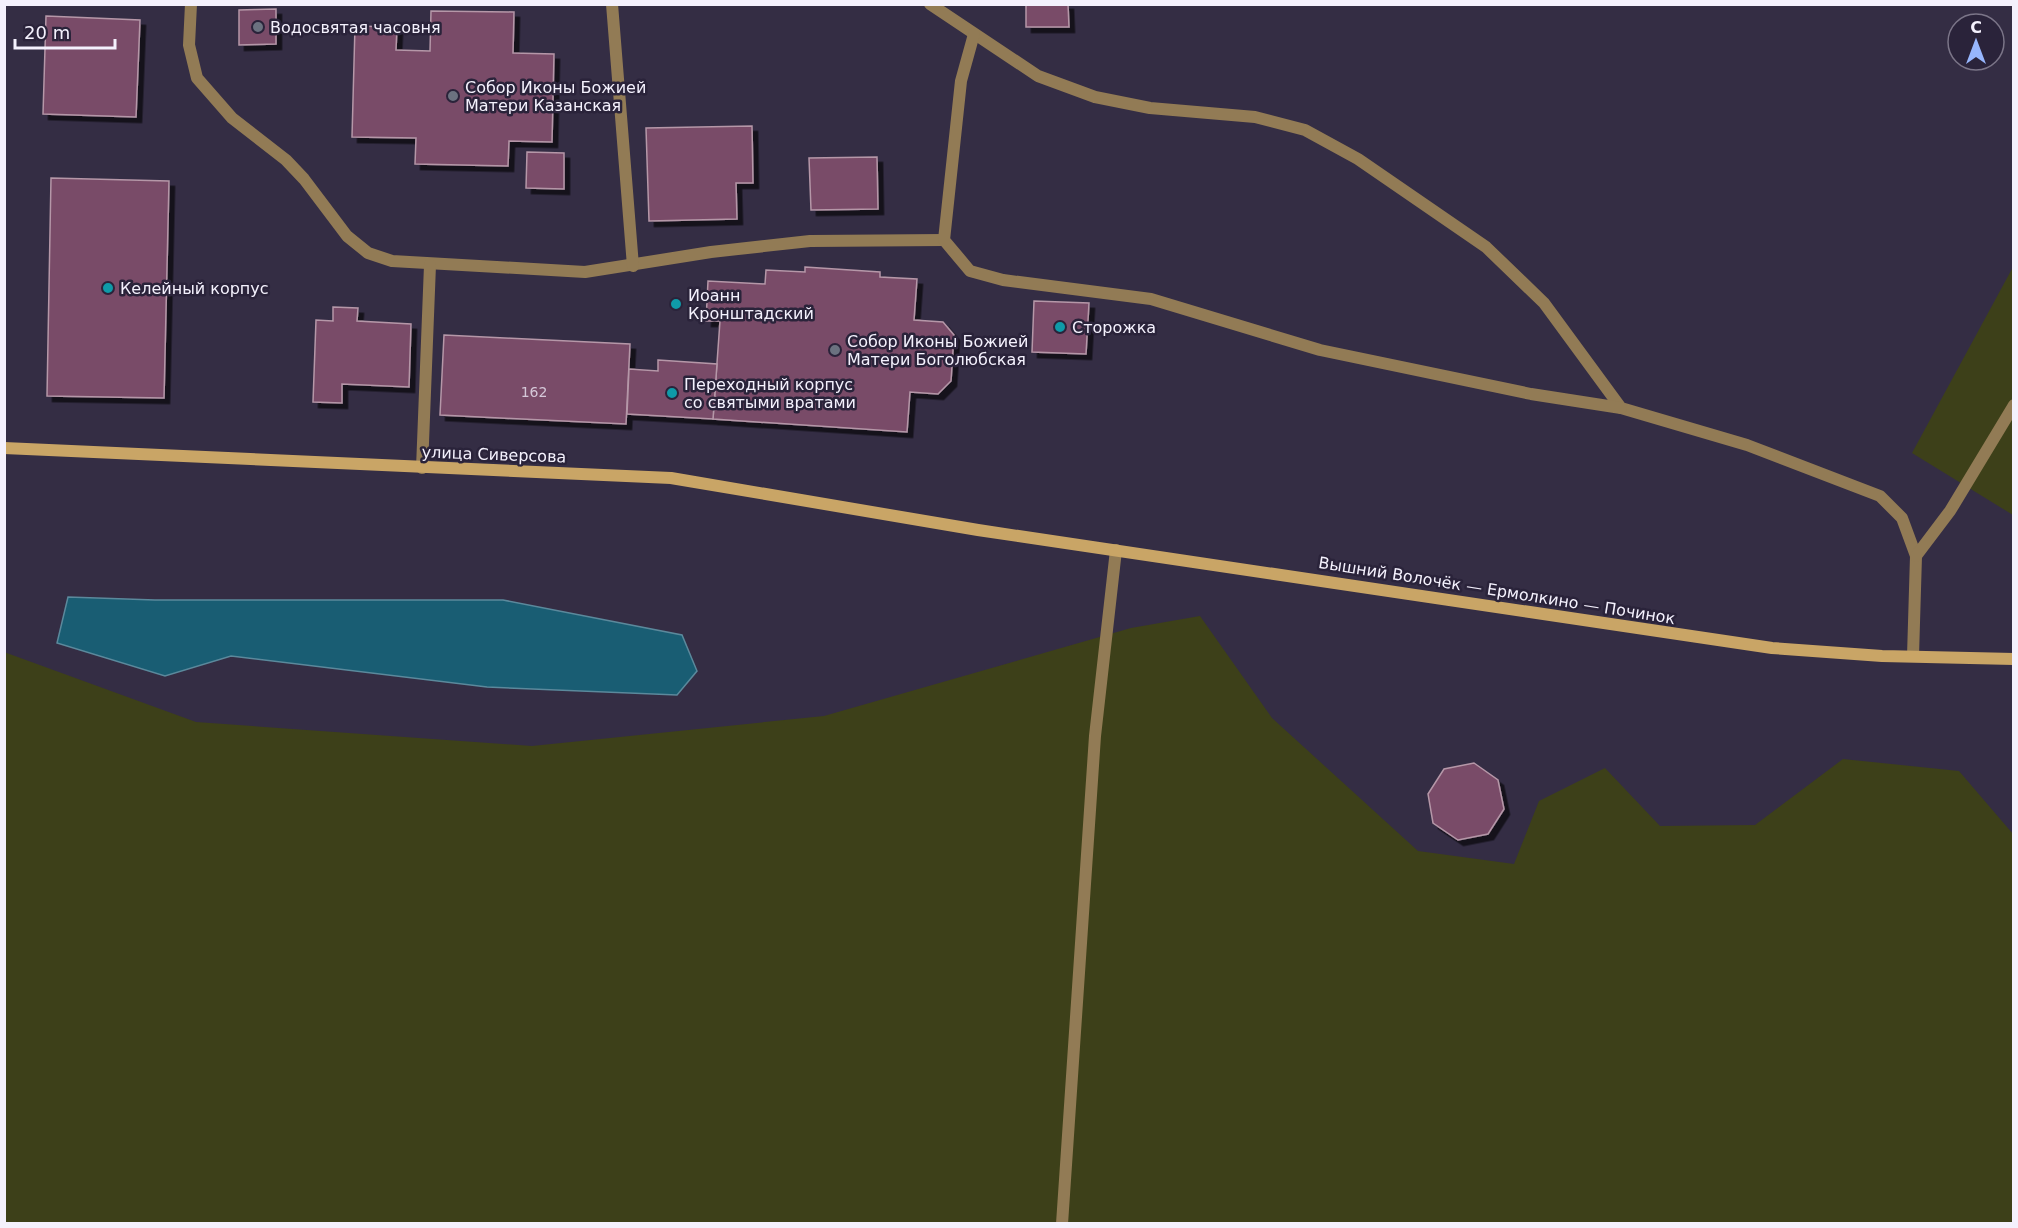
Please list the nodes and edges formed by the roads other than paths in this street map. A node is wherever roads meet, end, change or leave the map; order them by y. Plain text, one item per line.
1 (191, 4) edge
2 (612, 4) edge
3 (930, 4) edge
4 (974, 34) junction
5 (944, 240) junction
6 (430, 265) junction
7 (633, 266) junction
8 (2013, 405) edge
9 (1621, 408) junction
10 (4, 448) edge
11 (422, 468) junction
12 (978, 530) joint
13 (1116, 550) junction
14 (1916, 556) junction
15 (1913, 656) junction
16 (2013, 659) edge
17 (1062, 1224) edge

1 - 6 street
2 - 7 street
3 - 4 street
4 - 5 street
4 - 9 street
5 - 7 street
5 - 9 street
6 - 7 street
6 - 11 street
8 - 14 street
9 - 14 street
10 - 11 street, улица Сиверсова
11 - 12 street, улица Сиверсова
12 - 13 street, Вышний Волочёк — Ермолкино — Починок
13 - 15 street, Вышний Волочёк — Ермолкино — Починок
13 - 17 street
14 - 15 street
15 - 16 street, Вышний Волочёк — Ермолкино — Починок

